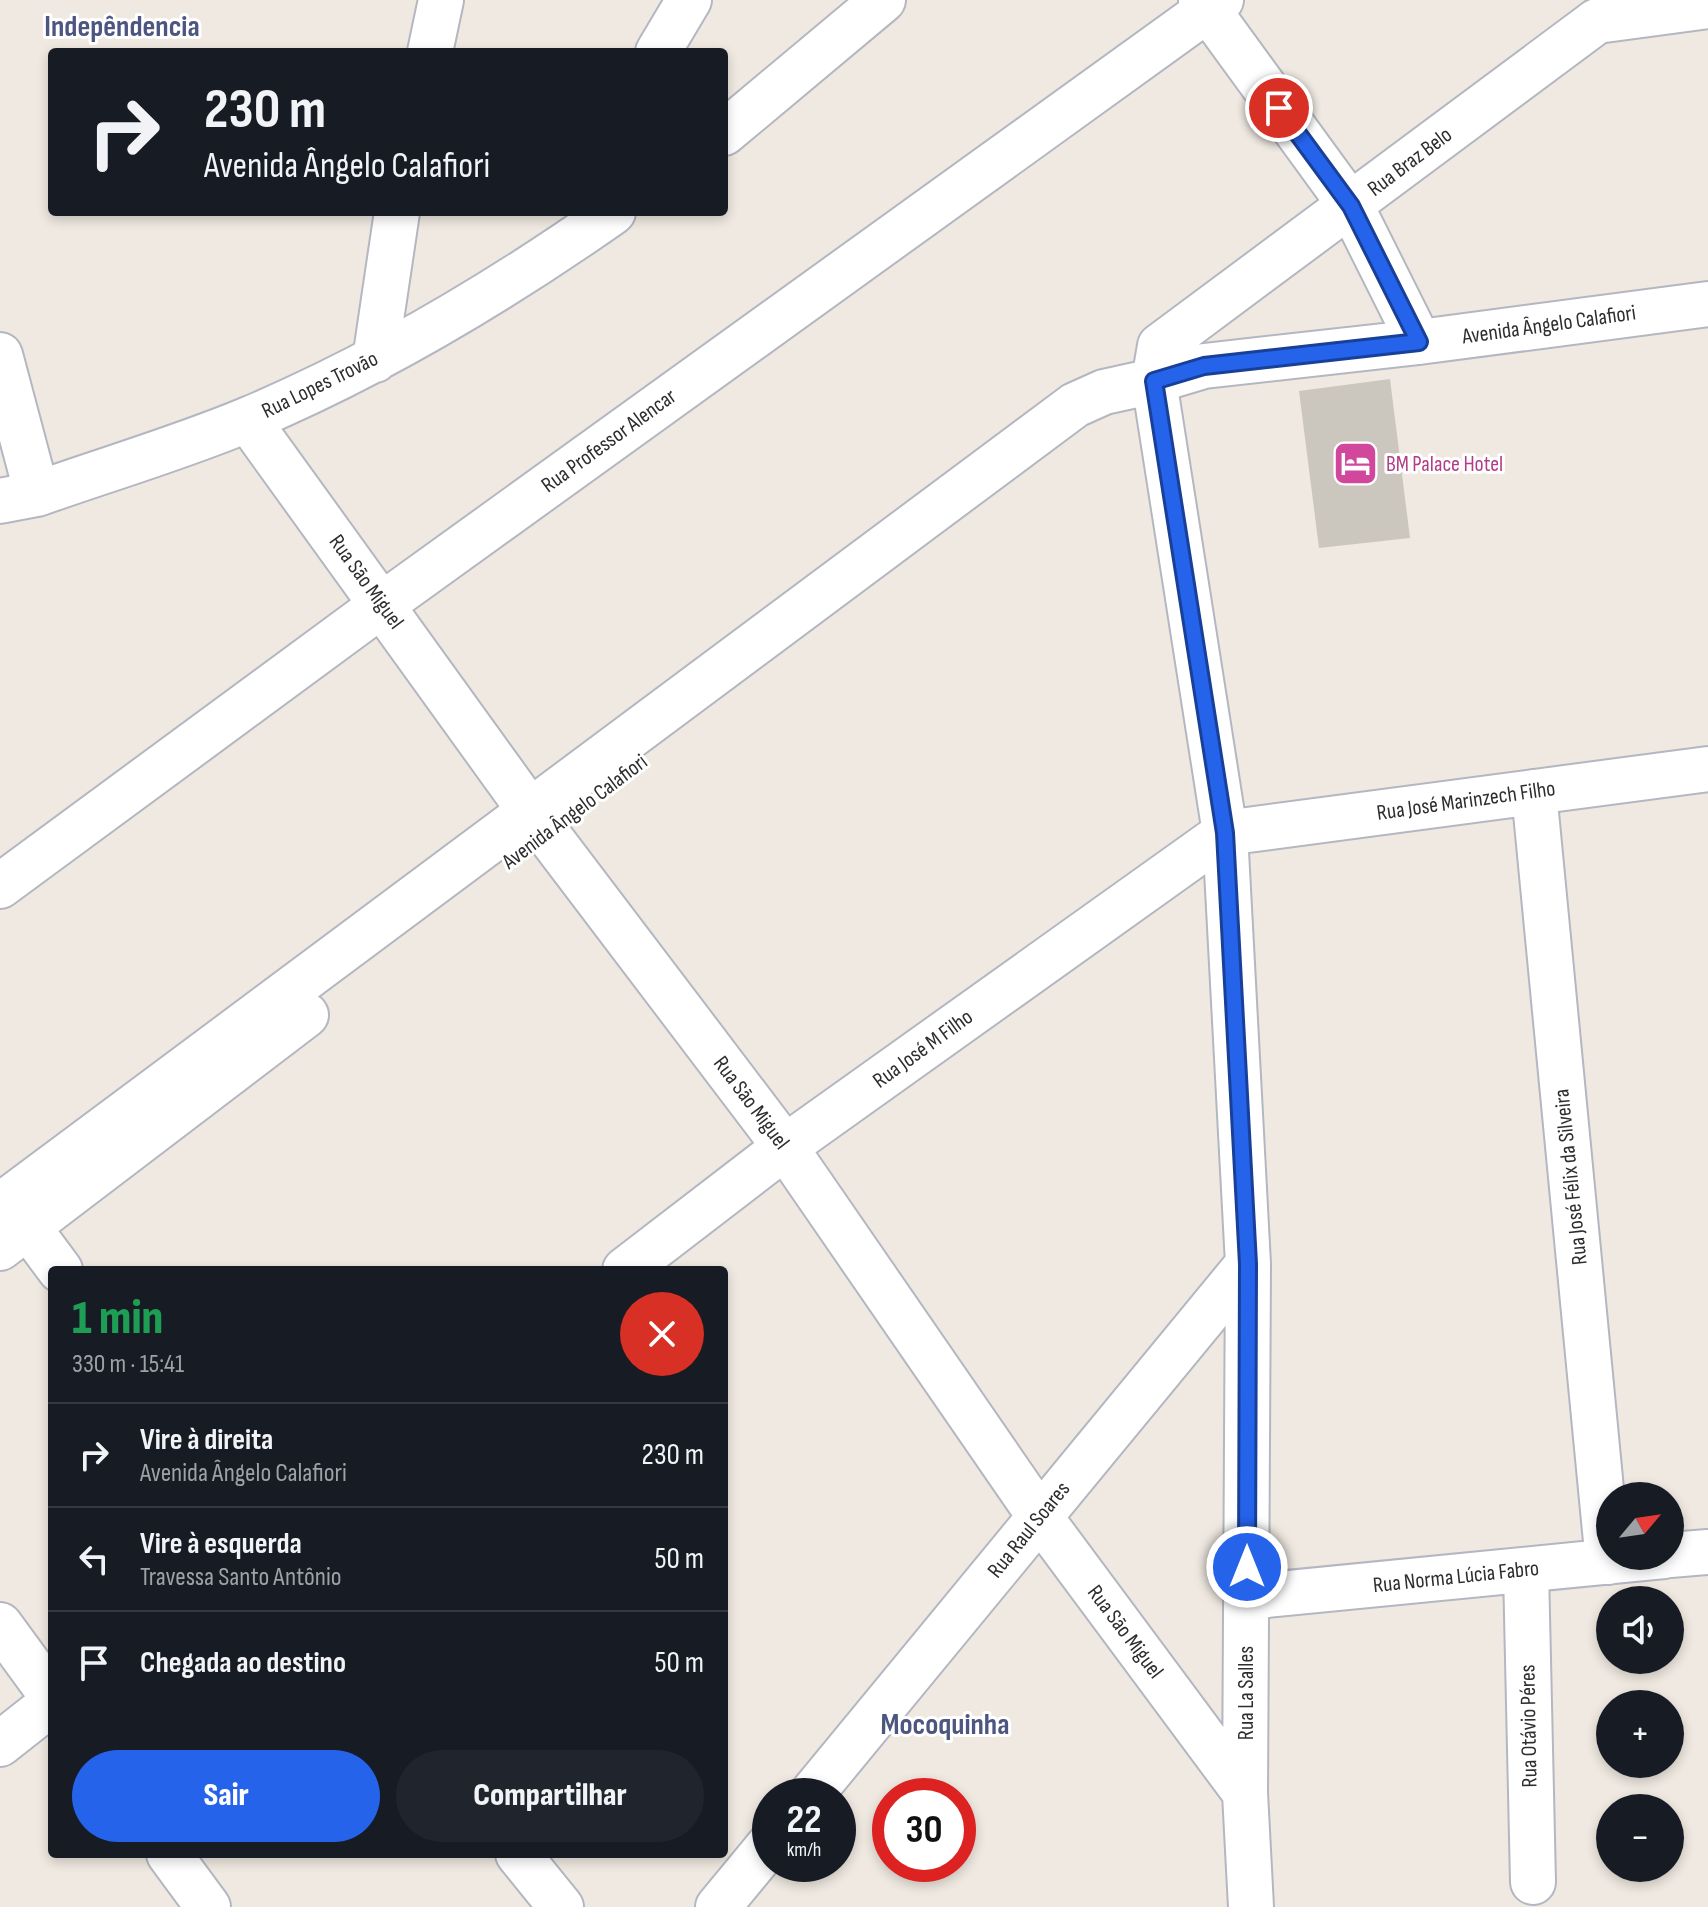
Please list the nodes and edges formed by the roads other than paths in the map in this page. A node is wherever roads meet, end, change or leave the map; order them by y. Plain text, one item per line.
1 (441, 0) edge
2 (689, 0) edge
3 (883, 0) edge
4 (1210, 3) edge
5 (1708, 6) edge
6 (1586, 11) edge
7 (431, 48) edge
8 (660, 48) edge
9 (728, 130) edge
10 (1351, 206) junction
11 (396, 216) edge
12 (569, 216) edge
13 (607, 216) edge
14 (547, 258) junction
15 (1708, 304) edge
16 (1419, 342) junction
17 (0, 355) edge
18 (375, 360) junction
19 (1154, 381) junction
20 (248, 420) junction
21 (18, 498) edge
22 (383, 604) junction
23 (1708, 769) edge
24 (1534, 792) junction
25 (539, 822) junction
26 (1225, 833) junction
27 (0, 886) edge
28 (785, 1147) junction
29 (7, 1214) edge
30 (1248, 1264) junction
31 (56, 1266) edge
32 (630, 1266) edge
33 (1600, 1482) edge
34 (1040, 1517) junction
35 (1708, 1552) edge
36 (1684, 1554) edge
37 (1596, 1563) edge
38 (1526, 1570) junction
39 (1247, 1597) junction
40 (0, 1625) edge
41 (48, 1691) edge
42 (48, 1706) edge
43 (0, 1744) edge
44 (825, 1778) edge
45 (1245, 1793) junction
46 (172, 1858) edge
47 (521, 1858) edge
48 (752, 1866) edge
49 (1533, 1882) dead end
50 (208, 1907) edge
51 (561, 1907) edge
52 (718, 1907) edge
53 (1251, 1907) edge

1 - 7 street
2 - 8 street
3 - 9 street
4 - 10 street
4 - 22 street, Rua Professor Alencar
5 - 6 street, Rua Braz Belo
6 - 10 street, Rua Braz Belo
10 - 16 street
10 - 19 street, Rua Braz Belo
11 - 18 street
12 - 14 street
13 - 14 street, Rua Lopes Trovão
14 - 18 street, Rua Lopes Trovão
15 - 16 street, Avenida Ângelo Calafiori
16 - 19 street, Avenida Ângelo Calafiori
17 - 21 street
18 - 20 street, Rua Lopes Trovão
19 - 25 street, Avenida Ângelo Calafiori
19 - 26 street, Rua La Salles
20 - 21 street, Rua Lopes Trovão
20 - 22 street, Rua São Miguel
22 - 25 street, Rua São Miguel
22 - 27 street, Rua Professor Alencar
23 - 24 street, Rua José Marinzech Filho
24 - 26 street, Rua José Marinzech Filho
24 - 33 street, Rua José Félix da Silveira
25 - 28 street, Rua São Miguel
25 - 29 street, Avenida Ângelo Calafiori
26 - 28 street, Rua José M Filho
26 - 30 street, Rua La Salles
28 - 32 street, Rua José M Filho
28 - 34 street, Rua São Miguel
29 - 31 street
30 - 34 street, Rua Raul Soares
30 - 39 street, Rua La Salles
34 - 44 street, Rua Raul Soares
34 - 45 street, Rua São Miguel
35 - 36 street, Rua Norma Lúcia Fabro
37 - 38 street, Rua Norma Lúcia Fabro
38 - 39 street, Rua Norma Lúcia Fabro
38 - 49 street, Rua Otávio Péres
39 - 45 street, Rua La Salles
40 - 41 street
42 - 43 street
45 - 53 street, Rua La Salles
46 - 50 street
47 - 51 street
48 - 52 street

